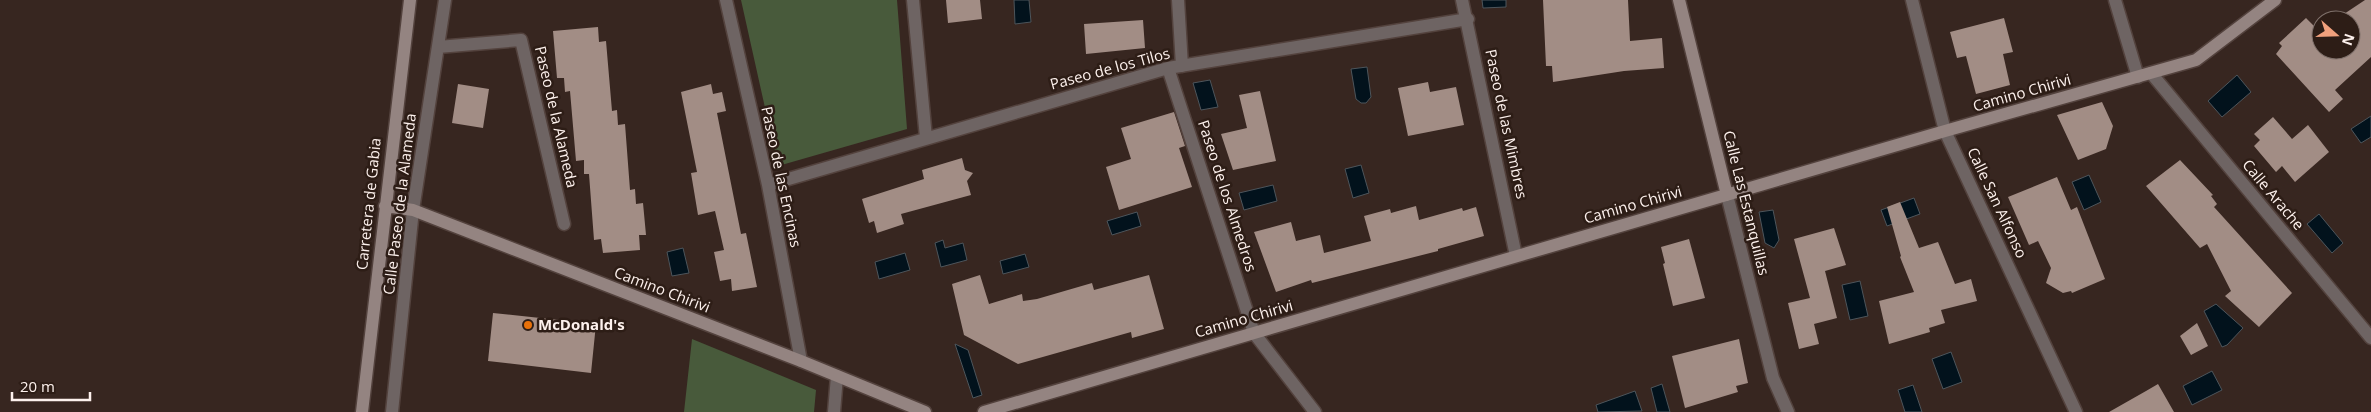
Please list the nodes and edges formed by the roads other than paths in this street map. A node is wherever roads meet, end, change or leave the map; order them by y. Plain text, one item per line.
1 (410, 0) edge
2 (445, 0) edge
3 (726, 0) edge
4 (913, 0) edge
5 (1178, 0) edge
6 (1462, 0) edge
7 (1679, 0) edge
8 (1912, 0) edge
9 (2115, 0) edge
10 (2275, 0) edge
11 (1468, 19) junction
12 (438, 47) junction
13 (1182, 66) junction
14 (1168, 68) junction
15 (2144, 75) junction
16 (1945, 131) junction
17 (926, 138) junction
18 (768, 185) junction
19 (1727, 195) junction
20 (385, 206) junction
21 (413, 210) junction
22 (564, 224) dead end
23 (1516, 256) junction
24 (1254, 333) junction
25 (2371, 337) edge
26 (801, 361) junction
27 (837, 376) junction
28 (362, 412) edge
29 (392, 412) edge
30 (834, 412) edge
31 (926, 412) edge
32 (984, 412) edge
33 (1315, 412) edge
34 (1788, 412) edge
35 (2076, 412) edge

1 - 20 street, Carretera de Gabia
2 - 12 street, Calle Paseo de la Alameda
3 - 18 street, Paseo de las Encinas
4 - 17 street
5 - 13 street
6 - 11 street, Paseo de las Mimbres
7 - 19 street, Calle Las Estanquillas
8 - 16 street, Calle San Alfonso
9 - 15 street, Calle Arache
10 - 15 street, Camino Chirivi
11 - 13 street, Paseo de los Tilos
11 - 23 street, Paseo de las Mimbres
12 - 21 street, Calle Paseo de la Alameda
12 - 22 street, Paseo de la Alameda
13 - 14 street, Paseo de los Tilos
14 - 17 street, Paseo de los Tilos
14 - 24 street, Paseo de los Almedros
15 - 16 street, Camino Chirivi
15 - 25 street, Calle Arache
16 - 19 street, Camino Chirivi
16 - 35 street, Calle San Alfonso
17 - 18 street, Paseo de los Tilos
18 - 26 street, Paseo de las Encinas
19 - 23 street, Camino Chirivi
19 - 34 street, Calle Las Estanquillas
20 - 21 street, Camino Chirivi
20 - 28 street, Carretera de Gabia
21 - 26 street, Camino Chirivi
21 - 29 street, Calle Paseo de la Alameda
23 - 24 street, Camino Chirivi
24 - 32 street, Camino Chirivi
24 - 33 street, Paseo de los Almedros
26 - 27 street, Camino Chirivi
27 - 30 street
27 - 31 street, Camino Chirivi

